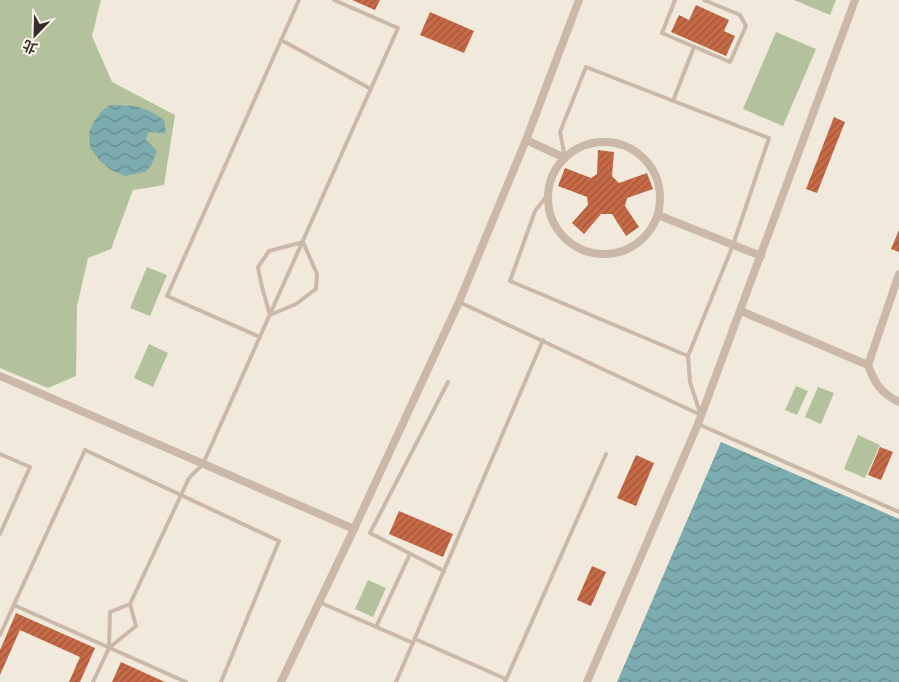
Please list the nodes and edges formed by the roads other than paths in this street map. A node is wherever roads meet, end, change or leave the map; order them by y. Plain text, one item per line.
1 (299, 0) edge
2 (334, 0) edge
3 (579, 0) edge
4 (675, 0) edge
5 (704, 0) edge
6 (855, 0) edge
7 (281, 40) junction
8 (694, 46) junction
9 (371, 89) junction
10 (673, 101) junction
11 (526, 140) junction
12 (565, 158) junction
13 (547, 196) junction
14 (658, 215) junction
15 (303, 242) junction
16 (733, 245) junction
17 (761, 256) junction
18 (899, 274) edge
19 (459, 302) junction
20 (740, 311) junction
21 (270, 316) junction
22 (260, 337) junction
23 (543, 340) junction
24 (688, 356) junction
25 (868, 365) junction
26 (0, 376) edge
27 (448, 382) dead end
28 (899, 402) edge
29 (701, 415) junction
30 (698, 424) junction
31 (0, 454) edge
32 (606, 454) dead end
33 (203, 464) junction
34 (182, 495) junction
35 (899, 512) edge
36 (354, 529) junction
37 (0, 534) edge
38 (410, 554) junction
39 (444, 571) junction
40 (319, 602) junction
41 (130, 604) junction
42 (14, 605) junction
43 (376, 627) junction
44 (0, 635) edge
45 (414, 641) junction
46 (109, 648) junction
47 (505, 681) edge
48 (93, 682) edge
49 (186, 682) edge
50 (221, 682) edge
51 (281, 682) edge
52 (396, 682) edge
53 (587, 682) edge

1 - 7 lane
2 - 9 lane
3 - 11 street
4 - 8 lane
5 - 8 lane
6 - 17 street
7 - 9 lane
7 - 22 lane
8 - 10 lane
9 - 15 lane
10 - 12 lane
10 - 16 lane
11 - 12 street
11 - 19 street
12 - 13 street
12 - 14 street
13 - 14 street
13 - 24 lane
14 - 16 street
15 - 21 lane
15 - 21 lane
15 - 21 lane
16 - 17 street
16 - 24 lane
17 - 20 street
18 - 25 street
19 - 23 lane
19 - 36 street
20 - 25 street
20 - 29 street
21 - 22 lane
22 - 33 lane
23 - 29 lane
23 - 39 lane
24 - 29 lane
25 - 28 street
26 - 33 street
27 - 38 lane
29 - 30 street
30 - 35 lane
30 - 53 street
31 - 37 lane
32 - 47 lane
33 - 34 lane
33 - 36 street
34 - 41 lane
34 - 42 lane
34 - 50 lane
36 - 40 street
38 - 39 lane
38 - 43 lane
39 - 45 lane
40 - 43 lane
40 - 51 street
41 - 46 lane
41 - 46 lane
42 - 44 lane
42 - 46 lane
43 - 45 lane
45 - 47 lane
45 - 52 lane
46 - 48 lane
46 - 49 lane

